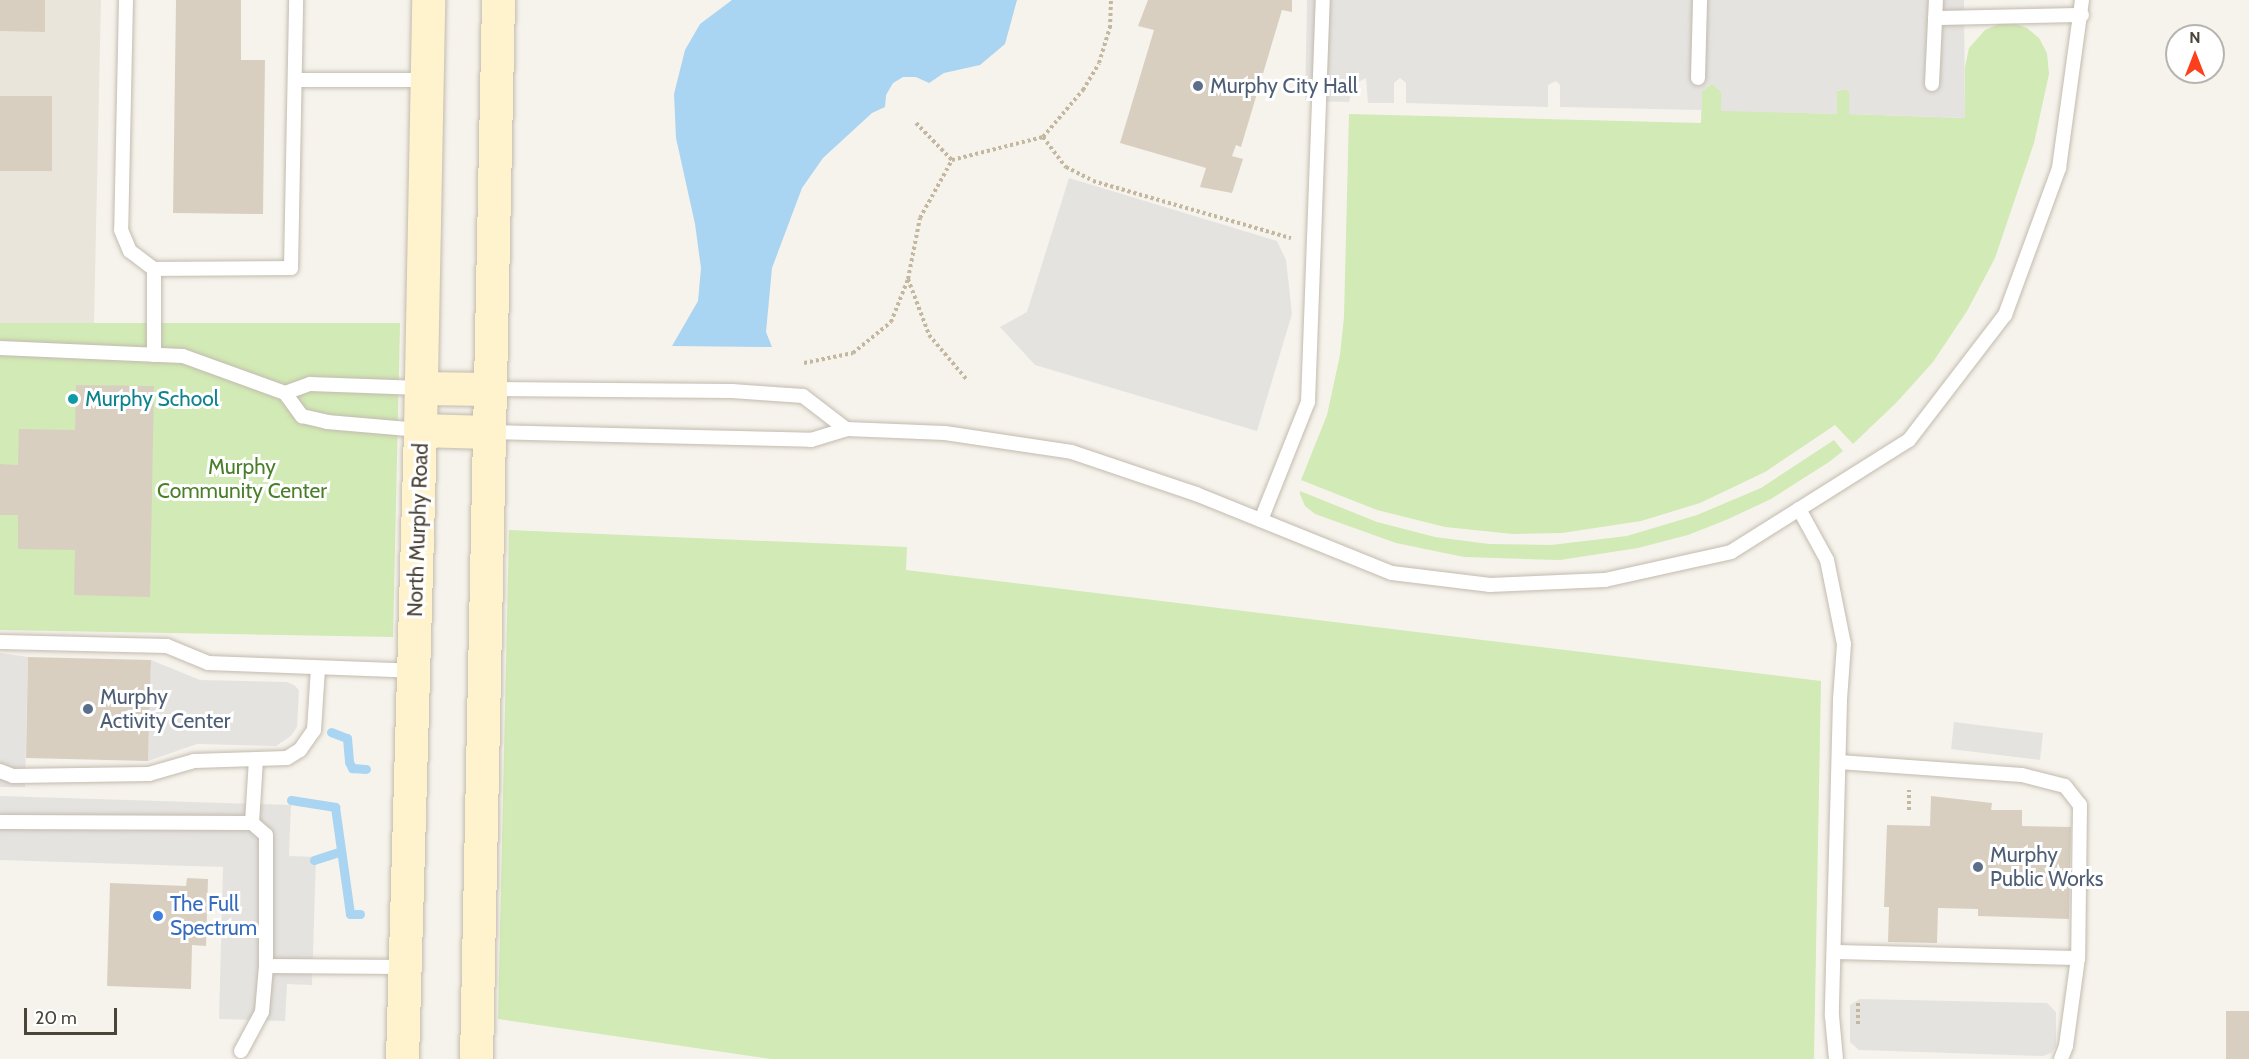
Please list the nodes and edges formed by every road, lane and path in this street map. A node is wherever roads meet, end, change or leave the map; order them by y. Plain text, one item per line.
1 (126, 0) edge
2 (296, 0) edge
3 (428, 0) edge
4 (498, 0) edge
5 (1111, 0) edge
6 (1323, 0) edge
7 (1700, 0) edge
8 (1936, 0) edge
9 (2082, 0) edge
10 (2082, 15) junction
11 (1935, 18) junction
12 (1698, 78) dead end
13 (296, 80) junction
14 (427, 80) junction
15 (1932, 84) dead end
16 (916, 123) dead end
17 (1043, 137) junction
18 (952, 160) junction
19 (1291, 229) dead end
20 (154, 269) junction
21 (908, 279) junction
22 (0, 348) edge
23 (154, 354) junction
24 (804, 363) dead end
25 (967, 380) dead end
26 (421, 388) junction
27 (489, 389) junction
28 (285, 393) junction
29 (846, 429) junction
30 (420, 430) junction
31 (488, 432) junction
32 (1799, 509) junction
33 (1261, 520) junction
34 (0, 642) edge
35 (318, 668) junction
36 (414, 671) junction
37 (256, 760) junction
38 (1839, 762) junction
39 (0, 771) edge
40 (1910, 786) dead end
41 (1909, 810) dead end
42 (0, 822) edge
43 (252, 823) junction
44 (1834, 952) junction
45 (2078, 958) junction
46 (266, 966) junction
47 (405, 967) junction
48 (241, 1052) dead end
49 (402, 1059) edge
50 (477, 1059) edge
51 (1836, 1059) edge
52 (2061, 1059) edge

1 - 20 lane
2 - 13 lane
3 - 14 main road, North Murphy Road
4 - 27 main road
5 - 17 path
6 - 33 lane
7 - 12 lane
8 - 11 lane
9 - 10 lane
10 - 11 lane
10 - 32 lane
11 - 15 lane
13 - 14 lane
13 - 20 lane
14 - 26 main road, North Murphy Road
16 - 18 path
17 - 18 path
17 - 19 path
18 - 21 path
20 - 23 lane
21 - 24 path
21 - 25 path
22 - 23 lane
23 - 28 lane
26 - 27 main road
26 - 28 lane
26 - 30 main road, North Murphy Road
27 - 29 lane
27 - 31 main road
28 - 30 lane
29 - 31 lane
29 - 33 lane
30 - 31 main road
30 - 36 main road, North Murphy Road
31 - 50 main road
32 - 33 lane
32 - 38 lane
34 - 35 lane
35 - 36 lane
35 - 37 lane
36 - 47 main road, North Murphy Road
37 - 39 lane
37 - 43 lane
38 - 44 lane
38 - 45 lane
40 - 41 path
42 - 43 lane
43 - 46 lane
44 - 45 lane
44 - 51 lane
45 - 52 lane
46 - 47 lane
46 - 48 lane
47 - 49 main road, North Murphy Road

